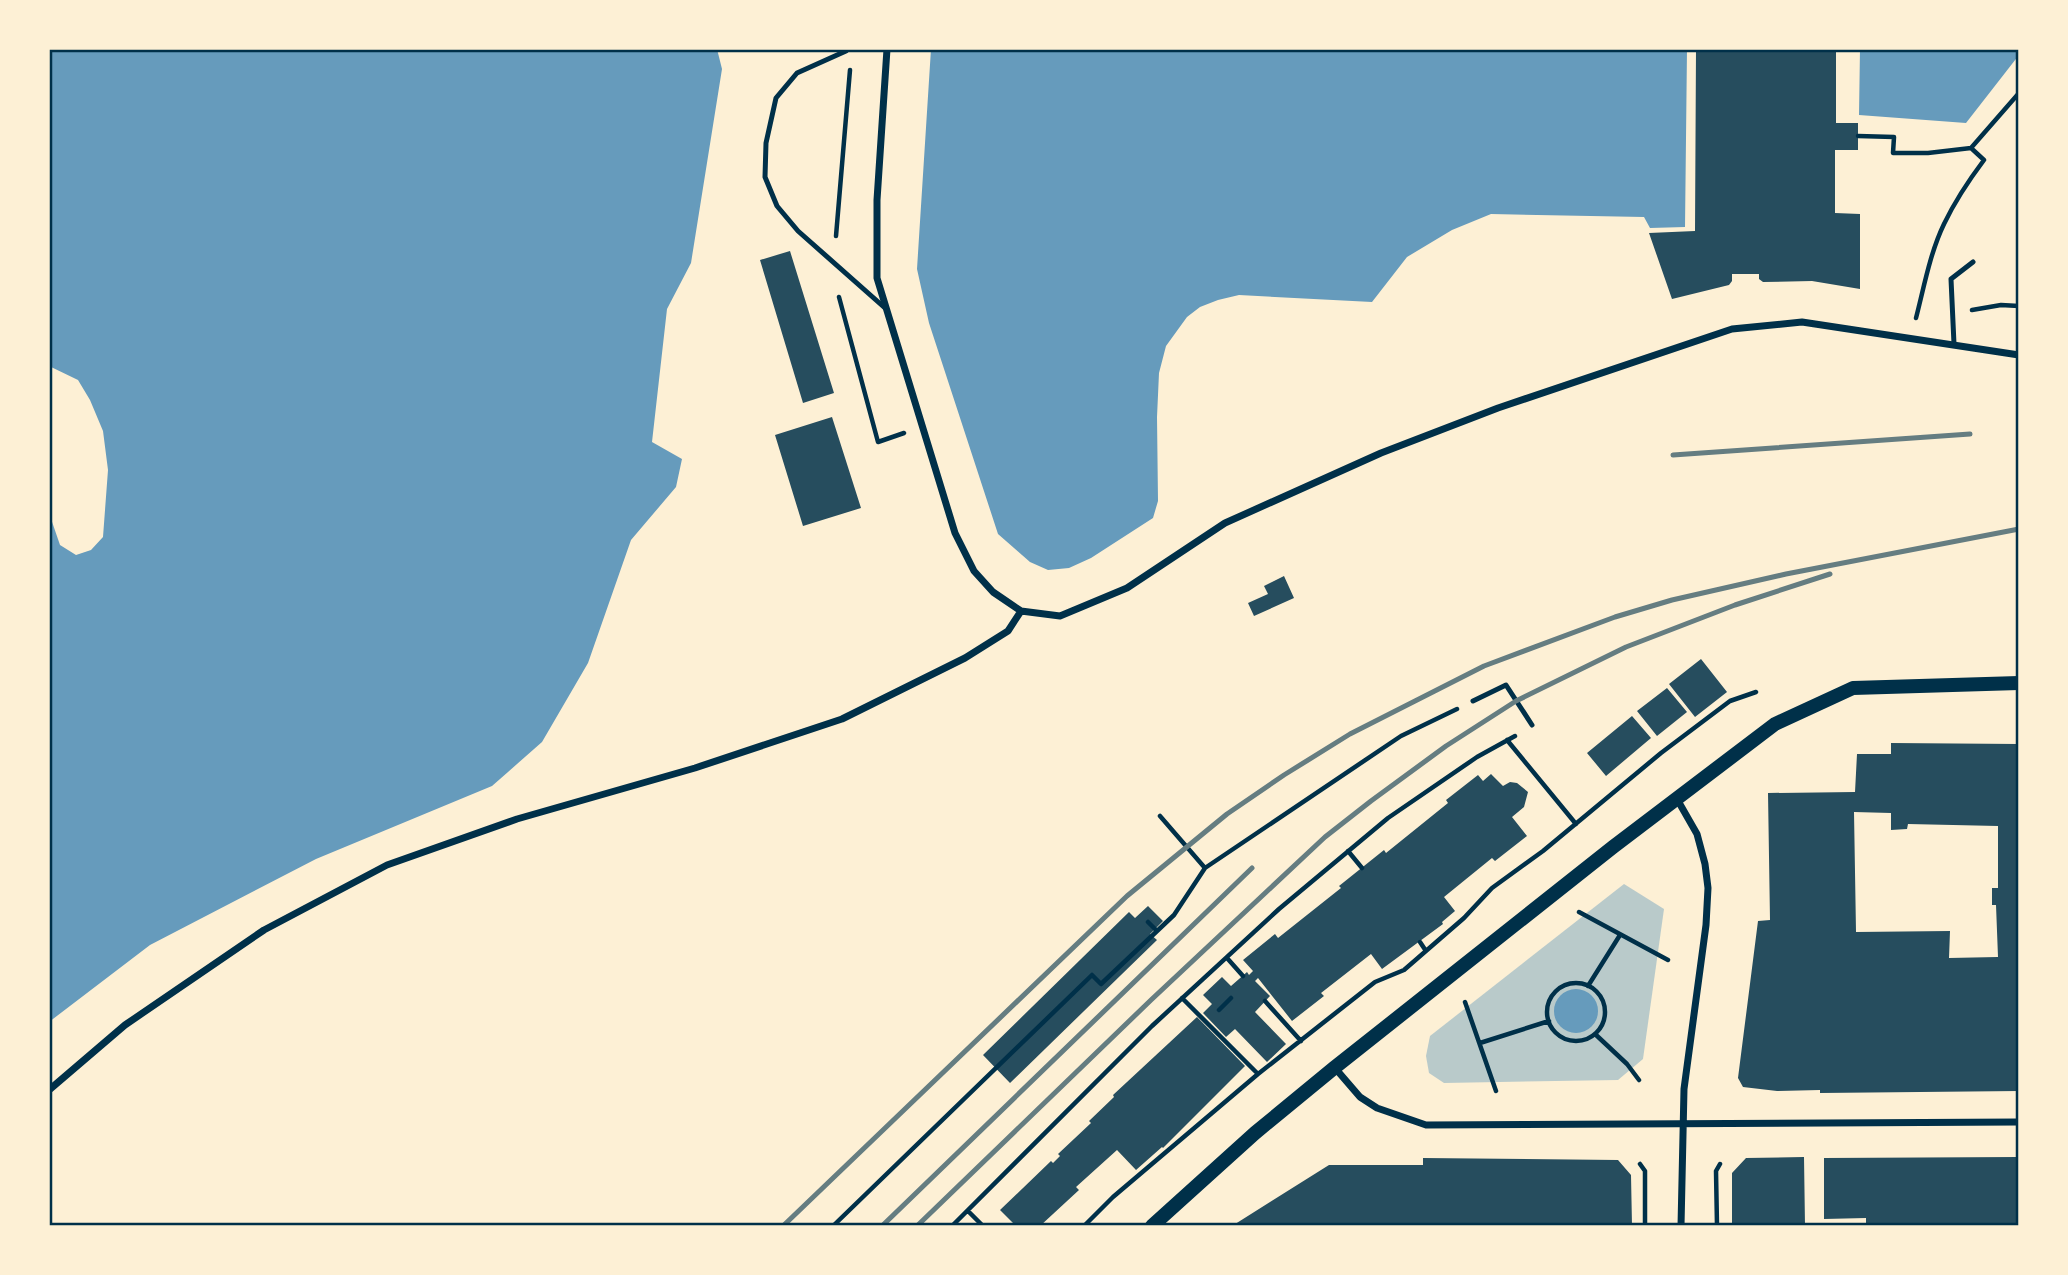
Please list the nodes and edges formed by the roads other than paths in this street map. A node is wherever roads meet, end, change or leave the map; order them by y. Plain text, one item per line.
1 (887, 49) edge
2 (846, 51) dead end
3 (1973, 262) dead end
4 (887, 310) junction
5 (1954, 344) junction
6 (2019, 355) edge
7 (1021, 611) junction
8 (2019, 683) edge
9 (1473, 701) road end
10 (1532, 724) dead end
11 (1676, 799) junction
12 (1334, 1068) junction
13 (49, 1090) edge
14 (2019, 1122) edge
15 (1683, 1124) junction
16 (1152, 1226) edge
17 (1681, 1226) edge

1 - 4 street
2 - 4 lane
3 - 5 lane
4 - 7 street
5 - 6 street
5 - 7 street
7 - 13 street
8 - 11 main road
9 - 10 lane
11 - 12 main road
11 - 15 street
12 - 15 street
12 - 16 main road
14 - 15 street
15 - 17 street

